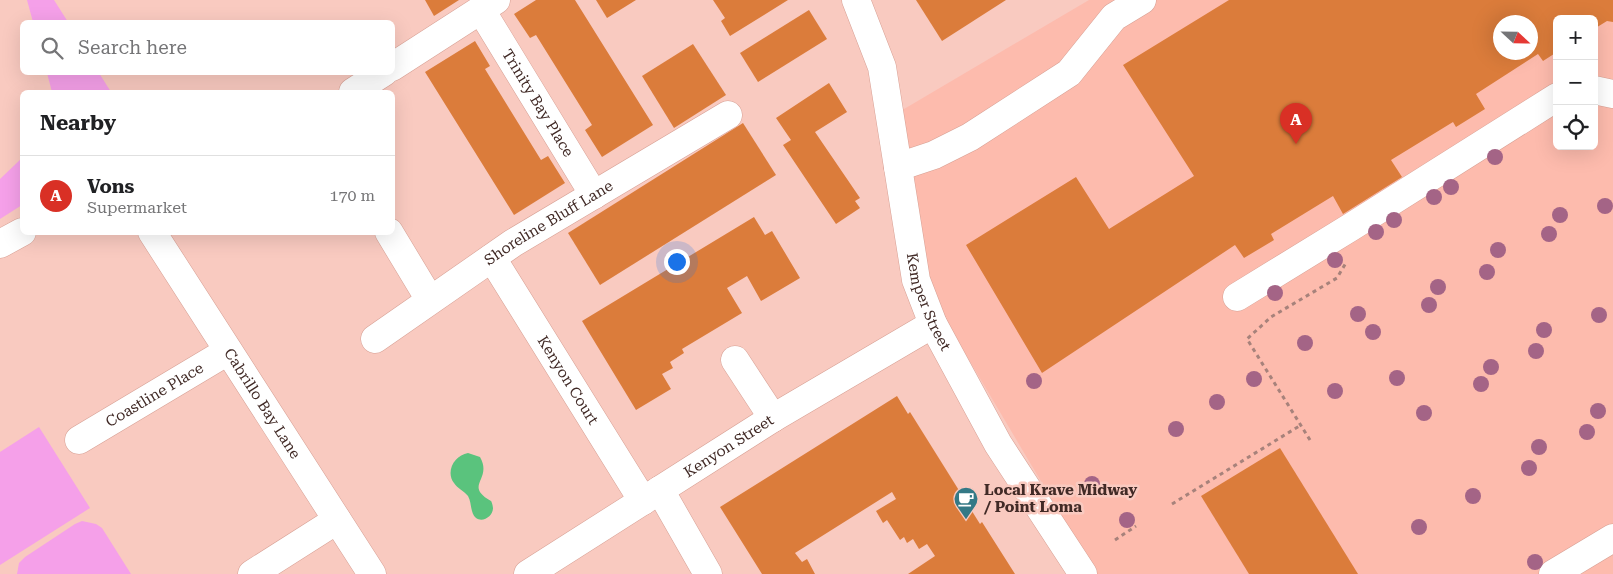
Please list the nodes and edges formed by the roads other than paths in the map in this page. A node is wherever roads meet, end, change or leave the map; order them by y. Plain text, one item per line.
1 (856, 0) edge
2 (1142, 0) edge
3 (488, 5) edge
4 (395, 65) edge
5 (379, 75) edge
6 (355, 90) edge
7 (1598, 91) edge
8 (1613, 94) edge
9 (1553, 100) edge
10 (728, 115) dead end
11 (898, 167) junction
12 (594, 195) junction
13 (20, 233) edge
14 (154, 235) edge
15 (391, 235) edge
16 (0, 244) edge
17 (492, 258) junction
18 (1237, 297) dead end
19 (430, 300) junction
20 (932, 324) junction
21 (374, 339) dead end
22 (228, 351) junction
23 (735, 360) dead end
24 (773, 418) junction
25 (79, 440) dead end
26 (652, 496) junction
27 (337, 520) junction
28 (1613, 538) edge
29 (252, 574) edge
30 (372, 574) edge
31 (528, 574) edge
32 (708, 574) edge
33 (1083, 574) edge
34 (1553, 574) edge

1 - 11 street, Kemper Street
2 - 11 street
3 - 4 street
3 - 12 street, Trinity Bay Place
5 - 6 street
7 - 8 street
9 - 18 street
10 - 12 street, Shoreline Bluff Lane
11 - 20 street, Kemper Street
12 - 17 street, Shoreline Bluff Lane
13 - 16 street
14 - 22 street, Cabrillo Bay Lane
15 - 19 street
17 - 19 street, Shoreline Bluff Lane
17 - 26 street, Kenyon Court
19 - 21 street, Shoreline Bluff Lane
20 - 24 street, Kenyon Street
20 - 33 street, Kemper Street
22 - 25 street, Coastline Place
22 - 27 street, Cabrillo Bay Lane
23 - 24 street
24 - 26 street, Kenyon Street
26 - 31 street, Kenyon Street
26 - 32 street, Kenyon Court
27 - 29 street
27 - 30 street, Cabrillo Bay Lane
28 - 34 street

